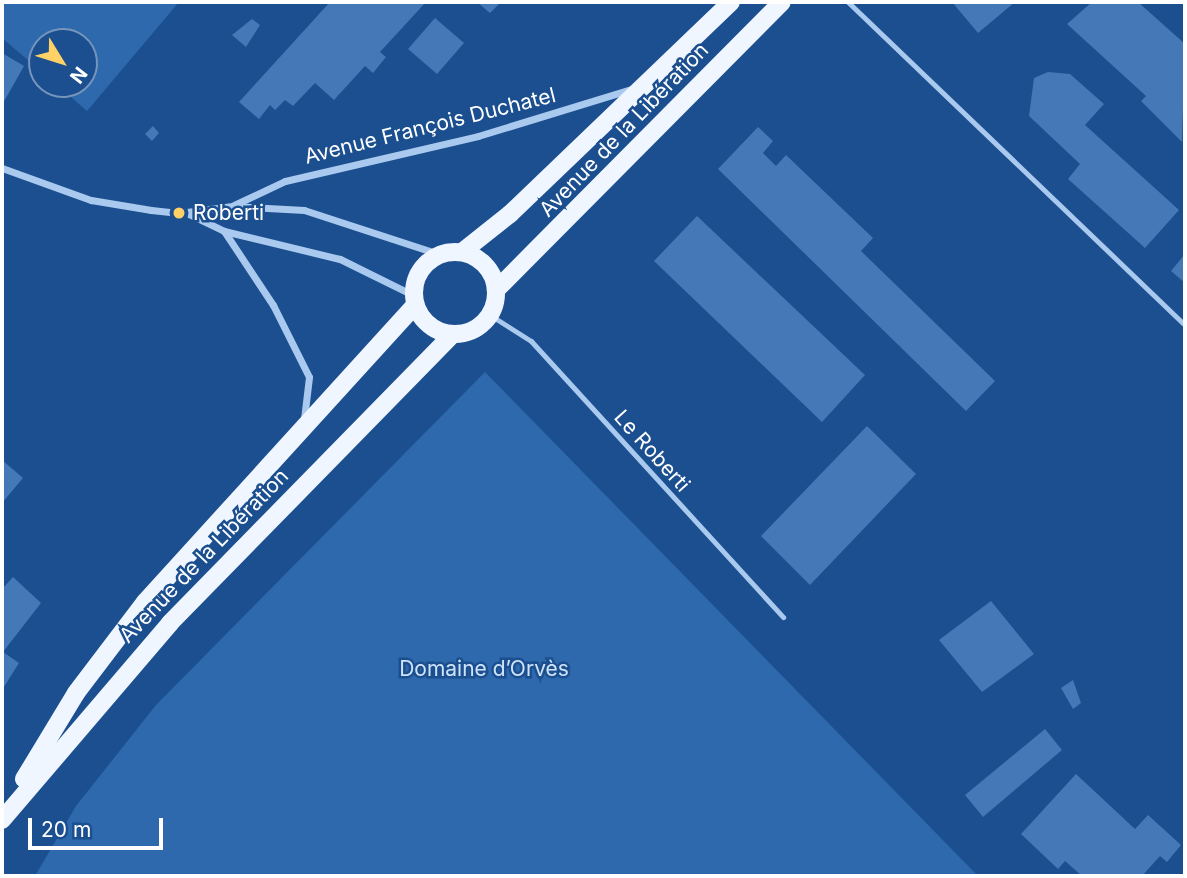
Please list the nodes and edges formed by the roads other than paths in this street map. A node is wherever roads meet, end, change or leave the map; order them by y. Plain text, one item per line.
1 (731, 2) edge
2 (782, 2) edge
3 (848, 2) edge
4 (639, 87) junction
5 (2, 168) edge
6 (233, 206) junction
7 (187, 213) junction
8 (224, 231) junction
9 (462, 252) junction
10 (439, 254) junction
11 (497, 289) junction
12 (414, 300) junction
13 (490, 315) junction
14 (1185, 325) edge
15 (452, 335) junction
16 (299, 432) junction
17 (783, 617) dead end
18 (2, 819) edge

1 - 4 main road, Avenue de la Libération
2 - 11 main road, Avenue de la Libération
3 - 14 lane
4 - 6 street, Avenue François Duchatel
4 - 9 main road, Avenue de la Libération
5 - 7 street, Avenue François Duchatel
6 - 7 street, Avenue François Duchatel
6 - 10 street, Avenue François Duchatel
7 - 8 street, Avenue François Duchatel
8 - 12 street, Avenue François Duchatel
8 - 16 street
9 - 10 main road
9 - 11 main road
10 - 12 main road
11 - 13 main road
12 - 15 main road
12 - 16 main road, Avenue de la Libération
13 - 15 main road
13 - 17 lane, Le Roberti
15 - 18 main road, Avenue de la Libération
16 - 18 main road, Avenue de la Libération

